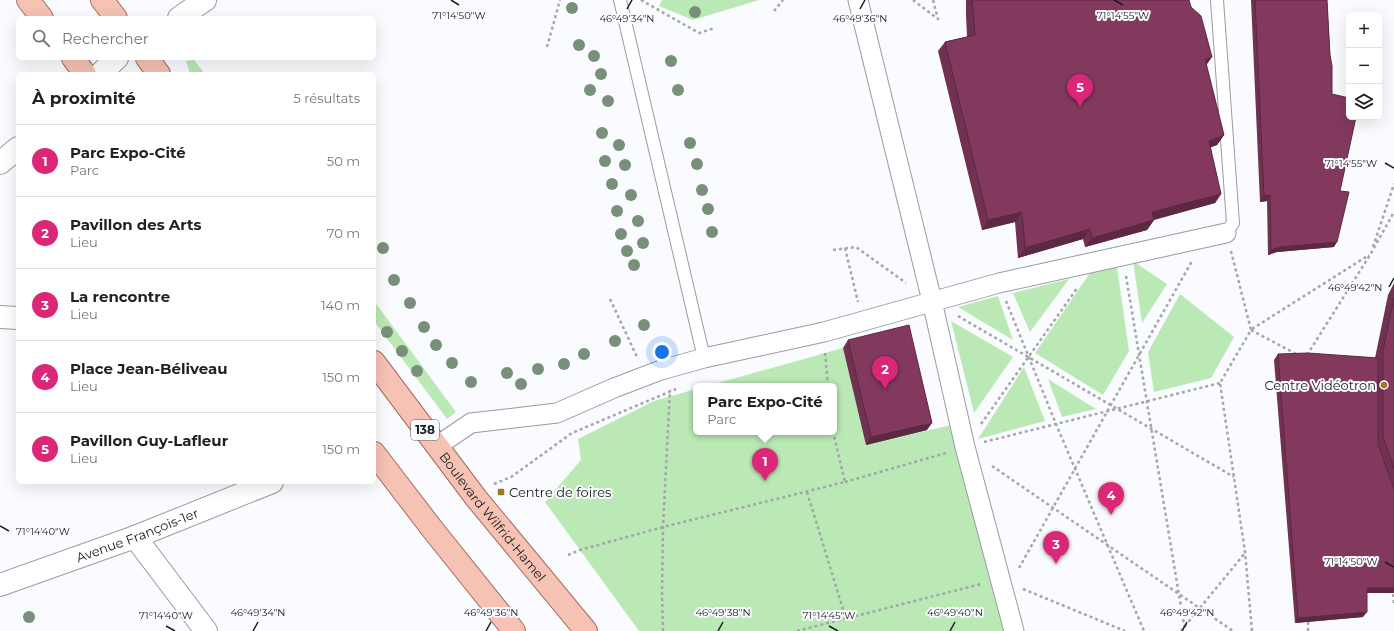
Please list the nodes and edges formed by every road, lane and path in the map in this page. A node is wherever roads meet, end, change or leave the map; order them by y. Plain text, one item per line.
1 (28, 0) edge
2 (102, 0) edge
3 (205, 0) edge
4 (560, 0) edge
5 (620, 0) edge
6 (641, 0) edge
7 (783, 0) edge
8 (858, 0) edge
9 (912, 0) edge
10 (933, 0) edge
11 (1217, 0) edge
12 (774, 11) dead end
13 (40, 16) edge
14 (114, 16) edge
15 (183, 16) edge
16 (715, 28) dead end
17 (547, 47) dead end
18 (74, 60) edge
19 (115, 60) edge
20 (148, 60) edge
21 (83, 72) edge
22 (102, 72) edge
23 (158, 72) edge
24 (16, 150) edge
25 (0, 163) edge
26 (1394, 184) edge
27 (1394, 212) edge
28 (1226, 233) junction
29 (1205, 238) junction
30 (845, 248) junction
31 (833, 250) dead end
32 (1370, 255) junction
33 (1123, 256) junction
34 (1095, 262) junction
35 (999, 283) junction
36 (610, 299) dead end
37 (932, 301) junction
38 (0, 317) edge
39 (16, 318) edge
40 (862, 321) junction
41 (1251, 330) junction
42 (825, 352) dead end
43 (1139, 356) junction
44 (704, 358) junction
45 (1029, 358) junction
46 (376, 365) edge
47 (653, 373) junction
48 (828, 383) edge
49 (1220, 383) junction
50 (678, 388) dead end
51 (671, 391) junction
52 (1146, 402) junction
53 (1111, 405) junction
54 (1117, 409) junction
55 (1108, 411) junction
56 (1056, 424) junction
57 (1151, 428) junction
58 (834, 435) edge
59 (437, 446) junction
60 (965, 447) junction
61 (376, 456) edge
62 (1075, 469) junction
63 (1234, 477) junction
64 (845, 482) junction
65 (267, 484) edge
66 (494, 484) dead end
67 (806, 492) junction
68 (1053, 508) junction
69 (663, 527) junction
70 (135, 537) junction
71 (1107, 545) junction
72 (1245, 552) junction
73 (568, 555) dead end
74 (1005, 581) junction
75 (0, 585) edge
76 (1178, 593) junction
77 (1393, 594) edge
78 (1394, 603) edge
79 (1200, 608) junction
80 (846, 619) junction
81 (1308, 621) edge
82 (1184, 629) edge
83 (206, 631) edge
84 (514, 631) edge
85 (586, 631) edge
86 (663, 631) edge
87 (797, 631) edge
88 (1014, 631) edge
89 (1125, 631) edge
90 (1144, 631) edge
91 (1181, 631) edge
92 (1233, 631) edge
93 (1252, 631) edge
94 (1308, 631) edge

1 - 13 main road
2 - 14 main road
3 - 15 street
4 - 17 path
5 - 44 lane
6 - 16 path
7 - 12 path
8 - 37 street
9 - 10 path
11 - 28 lane
18 - 21 main road
19 - 22 street
20 - 23 main road
24 - 25 street
26 - 32 path
27 - 32 path
28 - 29 street
28 - 41 path
29 - 33 street
29 - 43 path
30 - 31 path
30 - 37 path
30 - 40 path
32 - 41 path
32 - 41 path
33 - 34 street
33 - 43 path
34 - 35 street
34 - 45 path
35 - 37 street
35 - 45 path
36 - 47 path
37 - 40 street
37 - 45 path
37 - 60 street
38 - 39 street
40 - 44 street
41 - 49 path
42 - 48 path
43 - 52 path
43 - 53 path
44 - 47 street
45 - 53 path
45 - 56 path
45 - 60 path
46 - 59 main road, Boulevard Wilfrid-Hamel / 138
47 - 51 path
47 - 59 street
49 - 52 path
49 - 63 path
50 - 51 path
51 - 66 path
51 - 69 path
52 - 54 path
52 - 57 path
53 - 54 path
53 - 55 path
54 - 55 path
54 - 57 path
55 - 56 path
55 - 62 path
56 - 60 path
56 - 62 path
57 - 63 path
57 - 76 path
58 - 64 path
59 - 85 main road, Boulevard Wilfrid-Hamel / 138
60 - 64 path
60 - 68 path
60 - 74 street
61 - 84 main road
62 - 68 path
62 - 71 path
63 - 72 path
64 - 67 path
65 - 70 street, Avenue François-1er
67 - 69 path
67 - 80 path
68 - 71 path
68 - 74 path
69 - 73 path
69 - 86 path
70 - 75 street, Avenue François-1er
70 - 83 street
71 - 76 path
71 - 90 path
72 - 79 path
72 - 93 path
74 - 80 path
74 - 88 street
74 - 89 path
76 - 79 path
76 - 82 path
77 - 78 path
79 - 82 path
79 - 92 path
80 - 87 path
81 - 94 path
82 - 91 path

